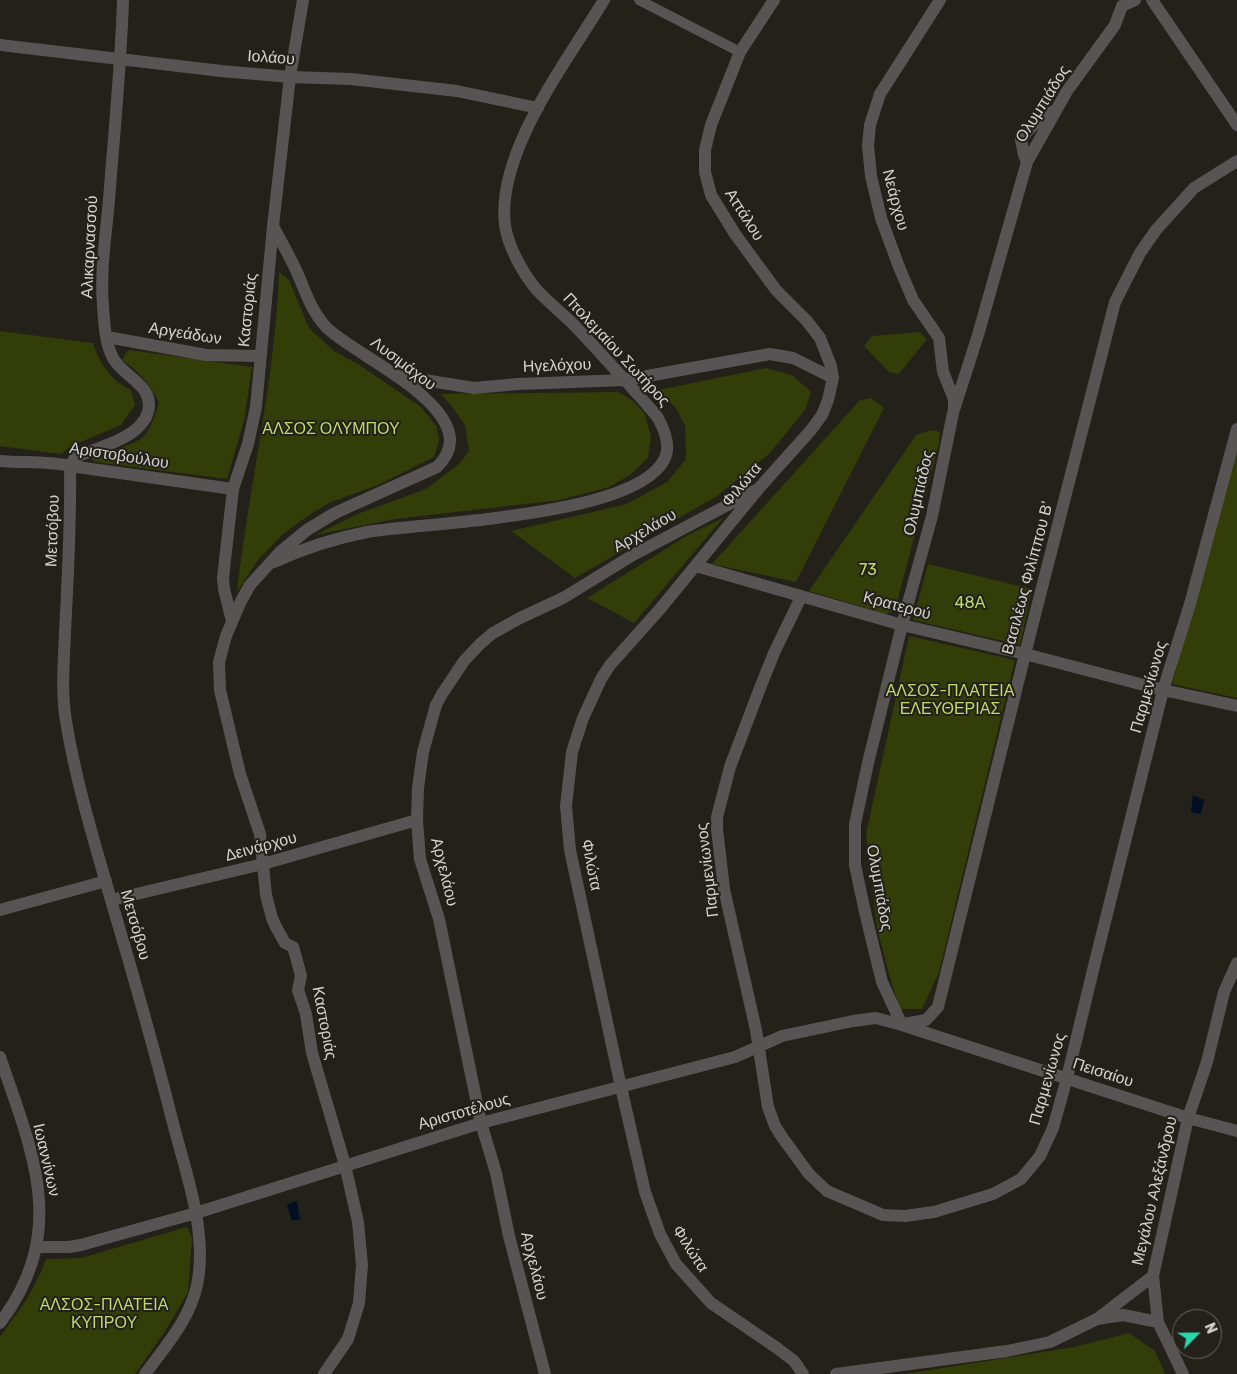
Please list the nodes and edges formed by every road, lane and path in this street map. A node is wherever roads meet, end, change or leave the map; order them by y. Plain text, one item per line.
1 (123, 0) edge
2 (303, 0) edge
3 (604, 0) edge
4 (639, 0) edge
5 (774, 0) edge
6 (940, 0) edge
7 (1135, 0) edge
8 (1152, 0) edge
9 (1123, 3) edge
10 (0, 45) edge
11 (740, 52) junction
12 (121, 58) junction
13 (290, 76) junction
14 (538, 108) junction
15 (1237, 125) edge
16 (1237, 161) edge
17 (273, 226) junction
18 (107, 337) junction
19 (260, 356) junction
20 (397, 376) junction
21 (832, 378) junction
22 (624, 380) junction
23 (953, 413) junction
24 (1237, 428) edge
25 (0, 461) edge
26 (70, 466) junction
27 (760, 487) junction
28 (233, 489) junction
29 (267, 566) junction
30 (696, 566) junction
31 (801, 597) junction
32 (232, 621) junction
33 (902, 625) junction
34 (1025, 654) junction
35 (1163, 690) junction
36 (1237, 706) edge
37 (417, 820) junction
38 (263, 864) junction
39 (106, 880) junction
40 (112, 900) junction
41 (0, 910) edge
42 (1237, 963) edge
43 (902, 1025) junction
44 (759, 1046) junction
45 (0, 1058) edge
46 (1067, 1078) junction
47 (621, 1087) junction
48 (1188, 1118) junction
49 (481, 1123) junction
50 (1237, 1131) edge
51 (345, 1165) junction
52 (196, 1213) junction
53 (37, 1247) junction
54 (1153, 1276) junction
55 (1097, 1319) junction
56 (1158, 1322) junction
57 (0, 1323) edge
58 (145, 1374) edge
59 (324, 1374) edge
60 (544, 1374) edge
61 (803, 1374) edge
62 (836, 1374) edge
63 (1183, 1374) edge

1 - 12 street, Αλικαρνασσού
2 - 13 street, Καστοριάς
3 - 14 street, Πτολεμαίου Σωτήρος
4 - 11 street
5 - 11 street, Αττάλου
6 - 23 street, Νεάρχου
7 - 9 street, Ολυμπιάδος
8 - 15 street
9 - 23 street, Ολυμπιάδος
10 - 12 street, Ιολάου
11 - 21 street, Αττάλου
12 - 13 street, Ιολάου
12 - 18 street, Αλικαρνασσού
13 - 14 street, Ιολάου
13 - 17 street, Καστοριάς
14 - 22 street, Πτολεμαίου Σωτήρος
16 - 34 street, Βασιλέως Φιλίππου Β'
17 - 19 street, Καστοριάς
17 - 20 street, Λυσιμάχου
18 - 19 street, Αργεάδων
18 - 26 street, Αλικαρνασσού
19 - 28 street, Καστοριάς
20 - 22 street, Ηγελόχου
20 - 29 street, Λυσιμάχου
21 - 22 street, Ηγελόχου
21 - 27 street, Φιλώτα
22 - 29 street, Πτολεμαίου Σωτήρος
23 - 33 street, Ολυμπιάδος
24 - 35 street, Παρμενίωνος
25 - 26 street, Αριστοβούλου
26 - 28 street, Αριστοβούλου
26 - 39 street, Μετσόβου
27 - 30 street, Φιλώτα
27 - 37 street, Αρχελάου
28 - 32 street, Καστοριάς
29 - 32 street, Καστοριάς
30 - 31 street, Κρατερού
30 - 47 street, Φιλώτα
31 - 33 street, Κρατερού
31 - 44 street, Παρμενίωνος
32 - 38 street, Καστοριάς
33 - 34 street, Κρατερού
33 - 43 street, Ολυμπιάδος
34 - 35 street, Κρατερού
34 - 43 street, Βασιλέως Φιλίππου Β'
35 - 36 street, Κρατερού
35 - 46 street, Παρμενίωνος
37 - 38 street, Δεινάρχου
37 - 49 street, Αρχελάου
38 - 40 street, Δεινάρχου
38 - 51 street, Καστοριάς
39 - 40 street, Μετσόβου
39 - 41 street
40 - 52 street, Μετσόβου
42 - 48 street, Μεγάλου Αλεξάνδρου
43 - 44 street, Αριστοτέλους
43 - 46 street, Πεισαίου
44 - 46 street, Παρμενίωνος
44 - 47 street, Αριστοτέλους
45 - 53 street, Ιωαννίνων
46 - 48 street, Πεισαίου
47 - 49 street, Αριστοτέλους
47 - 61 street, Φιλώτα
48 - 50 street, Πεισαίου
48 - 54 street, Μεγάλου Αλεξάνδρου
49 - 51 street, Αριστοτέλους
49 - 60 street, Αρχελάου
51 - 52 street, Αριστοτέλους
51 - 59 street, Καστοριάς
52 - 53 street, Αριστοτέλους
52 - 58 street, Μετσόβου
53 - 57 street, Ιωαννίνων
54 - 55 street, Μεγάλου Αλεξάνδρου
54 - 56 street
55 - 56 street
55 - 62 street, Μεγάλου Αλεξάνδρου
56 - 63 street

